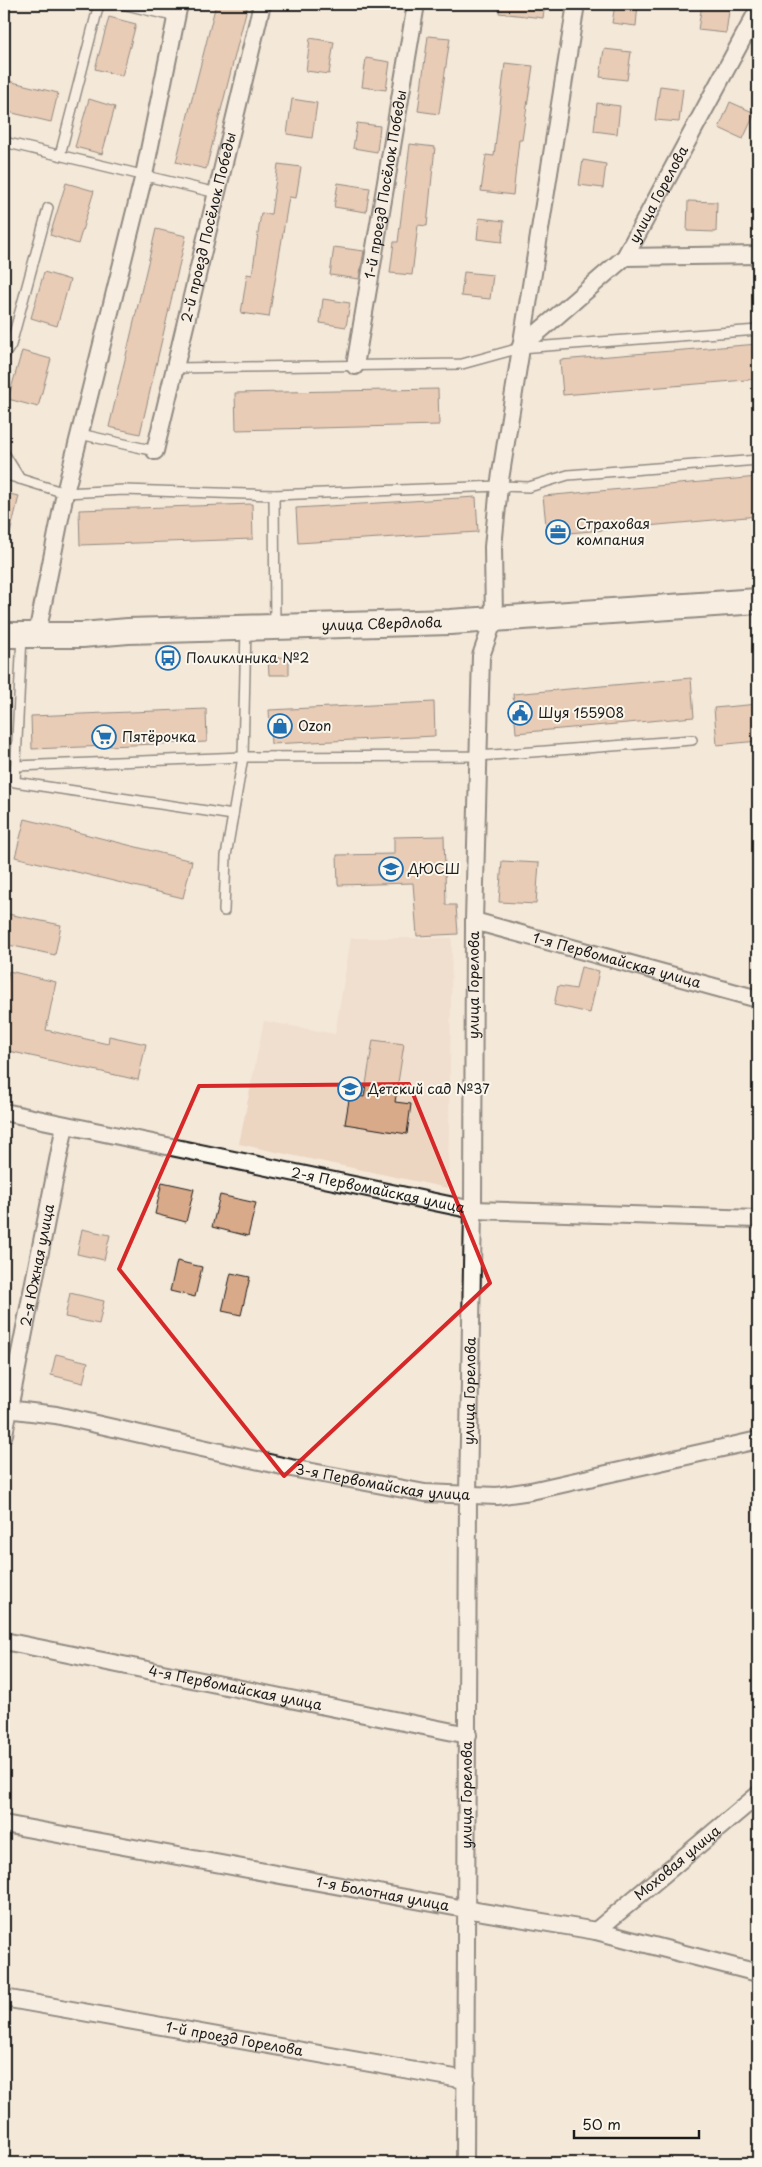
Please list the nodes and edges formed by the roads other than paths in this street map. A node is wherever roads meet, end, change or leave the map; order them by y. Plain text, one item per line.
1 (99, 4) edge
2 (122, 4) edge
3 (262, 4) edge
4 (416, 4) edge
5 (576, 4) edge
6 (758, 10) edge
7 (178, 11) edge
8 (4, 142) edge
9 (60, 155) junction
10 (144, 175) junction
11 (217, 193) junction
12 (48, 208) dead end
13 (758, 255) edge
14 (625, 257) junction
15 (758, 330) edge
16 (520, 348) junction
17 (4, 356) edge
18 (355, 366) junction
19 (174, 368) junction
20 (80, 434) junction
21 (155, 451) joint
22 (4, 453) edge
23 (758, 460) edge
24 (4, 474) edge
25 (20, 479) junction
26 (498, 486) junction
27 (65, 493) junction
28 (274, 495) junction
29 (758, 601) edge
30 (494, 619) junction
31 (275, 627) junction
32 (246, 628) junction
33 (21, 635) edge
34 (692, 740) dead end
35 (478, 756) junction
36 (244, 757) junction
37 (16, 766) junction
38 (233, 815) junction
39 (224, 911) dead end
40 (474, 921) junction
41 (758, 999) edge
42 (4, 1112) edge
43 (65, 1125) junction
44 (473, 1210) junction
45 (758, 1219) edge
46 (10, 1407) junction
47 (4, 1434) edge
48 (758, 1440) edge
49 (468, 1495) junction
50 (4, 1641) edge
51 (468, 1735) junction
52 (758, 1795) edge
53 (4, 1824) edge
54 (465, 1910) junction
55 (596, 1931) junction
56 (758, 1973) edge
57 (4, 1998) edge
58 (466, 2080) junction
59 (465, 2163) edge

1 - 9 lane
2 - 7 lane
3 - 11 street, 2-й проезд Посёлок Победы
4 - 18 street, 1-й проезд Посёлок Победы
5 - 16 street
6 - 14 street, улица Горелова
7 - 10 street
8 - 9 lane
9 - 10 lane
10 - 11 lane
10 - 20 street
11 - 19 street, 2-й проезд Посёлок Победы
12 - 17 lane
13 - 14 street
14 - 16 street, улица Горелова
15 - 16 lane
16 - 18 lane
16 - 26 street
18 - 19 lane
19 - 21 street, 2-й проезд Посёлок Победы
20 - 21 lane
20 - 27 street
22 - 25 lane
23 - 26 lane
24 - 25 lane
25 - 27 lane
26 - 28 lane
26 - 30 street
27 - 28 lane
27 - 33 street
28 - 31 lane
29 - 30 main road, улица Свердлова
30 - 31 main road, улица Свердлова
30 - 35 street, улица Горелова
31 - 32 main road, улица Свердлова
32 - 33 main road, улица Свердлова
32 - 36 lane
33 - 37 lane
34 - 35 lane
35 - 36 lane
35 - 40 street, улица Горелова
36 - 37 lane
36 - 38 lane
37 - 38 lane
38 - 39 lane
40 - 41 street, 1-я Первомайская улица
40 - 44 street, улица Горелова
42 - 43 street, 2-я Первомайская улица
43 - 44 street, 2-я Первомайская улица
43 - 46 street, 2-я Южная улица
44 - 45 street, 2-я Первомайская улица
44 - 49 street, улица Горелова
46 - 47 street, 2-я Южная улица
46 - 49 street, 3-я Первомайская улица
48 - 49 street, 3-я Первомайская улица
49 - 51 street, улица Горелова
50 - 51 street, 4-я Первомайская улица
51 - 54 street, улица Горелова
52 - 55 street, Моховая улица
53 - 54 street, 1-я Болотная улица
54 - 55 street, 1-я Болотная улица
54 - 58 street, улица Горелова
55 - 56 street, 1-я Болотная улица
57 - 58 street, 1-й проезд Горелова
58 - 59 street, улица Горелова

